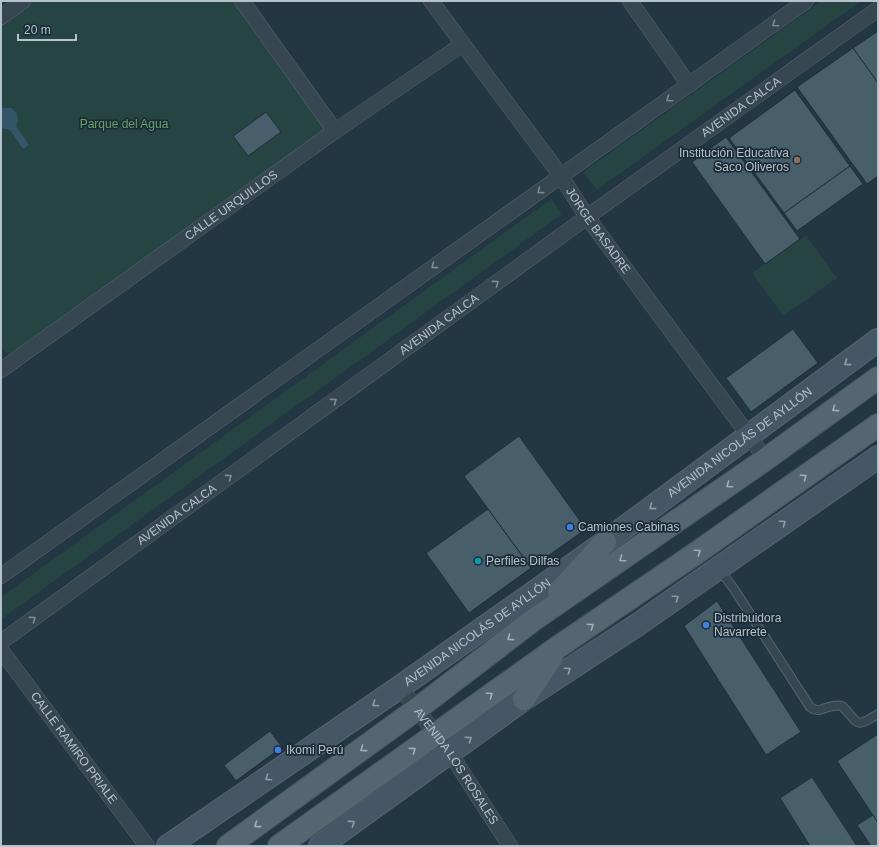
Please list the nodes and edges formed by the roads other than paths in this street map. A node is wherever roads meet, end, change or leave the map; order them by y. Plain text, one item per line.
1 (23, 1) edge
2 (242, 1) edge
3 (431, 1) edge
4 (630, 1) edge
5 (806, 1) edge
6 (878, 9) edge
7 (1, 17) edge
8 (463, 44) junction
9 (689, 85) junction
10 (334, 131) junction
11 (561, 176) junction
12 (587, 217) junction
13 (878, 340) edge
14 (1, 370) edge
15 (878, 378) edge
16 (878, 425) edge
17 (748, 435) junction
18 (878, 457) edge
19 (766, 459) junction
20 (605, 542) junction
21 (718, 568) junction
22 (1, 576) edge
23 (532, 621) junction
24 (1, 642) edge
25 (558, 648) junction
26 (1, 650) edge
27 (400, 687) junction
28 (524, 700) junction
29 (417, 709) junction
30 (878, 714) edge
31 (436, 734) junction
32 (450, 753) junction
33 (148, 846) edge
34 (168, 846) edge
35 (228, 846) edge
36 (279, 846) edge
37 (320, 846) edge
38 (510, 846) edge

1 - 7 street
2 - 10 street
3 - 8 street, JORGE BASADRE
4 - 9 street
5 -> 9 street
6 - 12 street, AVENIDA CALCA
8 - 10 street, CALLE URQUILLOS
8 - 11 street, JORGE BASADRE
9 -> 11 street
10 - 14 street, CALLE URQUILLOS
11 - 12 street, JORGE BASADRE
11 -> 22 street
12 - 17 street, JORGE BASADRE
24 -> 12 street, AVENIDA CALCA
13 -> 17 main road, AVENIDA NICOLÁS DE AYLLÓN
15 -> 19 main road, AVENIDA NICOLÁS DE AYLLÓN
25 -> 16 main road
17 - 19 street, JORGE BASADRE
17 -> 20 main road, AVENIDA NICOLÁS DE AYLLÓN
21 -> 18 main road
19 -> 23 main road, AVENIDA NICOLÁS DE AYLLÓN
20 - 23 main road
20 - 27 main road, AVENIDA NICOLÁS DE AYLLÓN
28 -> 21 main road
21 - 30 lane
23 -> 29 main road, AVENIDA NICOLÁS DE AYLLÓN
25 - 28 main road
31 -> 25 main road
26 - 33 street, CALLE RAMIRO PRIALE
27 - 29 street, AVENIDA LOS ROSALES
27 -> 34 main road, AVENIDA NICOLÁS DE AYLLÓN
32 -> 28 main road
29 - 31 street, AVENIDA LOS ROSALES
29 -> 35 main road, AVENIDA NICOLÁS DE AYLLÓN
31 - 32 street, AVENIDA LOS ROSALES
36 -> 31 main road
37 -> 32 main road
32 - 38 street, AVENIDA LOS ROSALES

